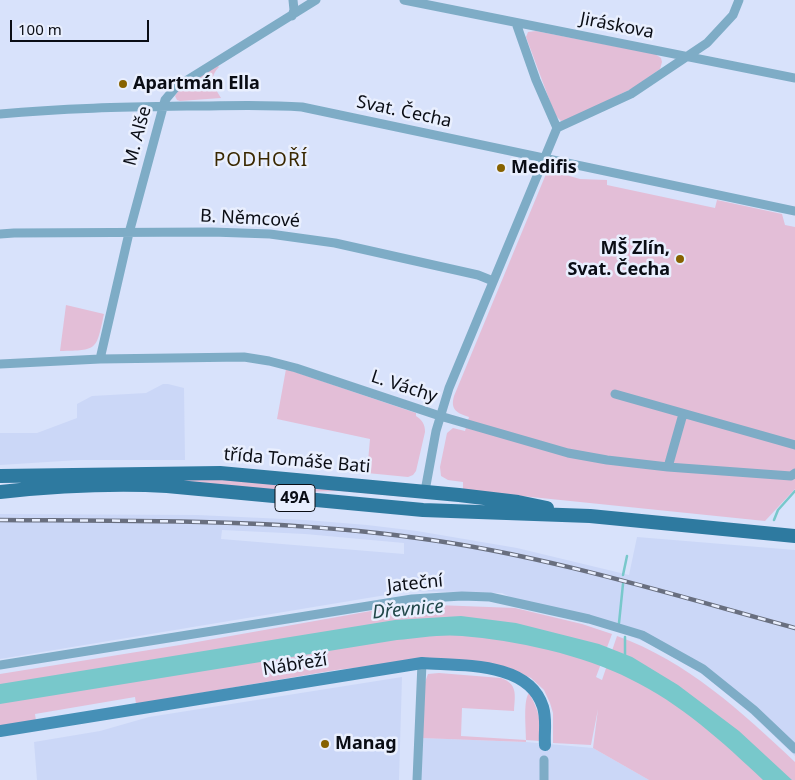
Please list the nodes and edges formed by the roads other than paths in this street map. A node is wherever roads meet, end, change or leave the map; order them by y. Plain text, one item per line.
1 (293, 0) edge
2 (316, 0) edge
3 (404, 0) edge
4 (739, 0) edge
5 (292, 16) junction
6 (516, 22) junction
7 (686, 56) junction
8 (795, 78) edge
9 (162, 106) junction
10 (0, 114) edge
11 (557, 128) junction
12 (544, 158) junction
13 (795, 211) edge
14 (129, 233) junction
15 (0, 234) edge
16 (492, 281) junction
17 (100, 359) junction
18 (0, 364) edge
19 (615, 394) dead end
20 (683, 414) junction
21 (440, 416) junction
22 (795, 445) edge
23 (668, 467) junction
24 (795, 473) edge
25 (0, 476) edge
26 (425, 491) junction
27 (0, 492) edge
28 (424, 510) junction
29 (590, 516) junction
30 (793, 536) edge
31 (422, 663) junction
32 (0, 665) edge
33 (0, 731) edge
34 (545, 745) dead end
35 (795, 749) edge
36 (544, 760) dead end
37 (417, 780) edge
38 (544, 780) edge

1 - 5 street
2 - 5 street, M. Alše
3 - 6 street, Jiráskova
4 - 7 street
5 - 9 street, M. Alše
6 - 7 street, Jiráskova
6 - 11 street
7 - 8 street, Jiráskova
7 - 11 street
9 - 10 street, Svat. Čecha
9 - 12 street, Svat. Čecha
9 - 14 street, M. Alše
11 - 12 street
12 - 13 street, Svat. Čecha
12 - 16 street
14 - 15 street, B. Němcové
14 - 16 street, B. Němcové
14 - 17 street, M. Alše
16 - 21 street
17 - 18 street, L. Váchy
17 - 21 street, L. Váchy
19 - 20 street
20 - 22 street
20 - 23 street
21 - 23 street, L. Váchy
21 - 26 street
23 - 24 street, L. Váchy
25 - 26 main road, třída Tomáše Bati / 49A
26 - 28 main road
26 - 29 main road, třída Tomáše Bati / 49A
27 - 28 main road, třída Tomáše Bati / 49A
28 - 29 main road, třída Tomáše Bati / 49A
29 - 30 main road, třída Tomáše Bati / 49A
31 - 33 street, Nábřeží
31 - 34 street, Nábřeží
31 - 37 street
32 - 35 street, Jateční
36 - 38 street

